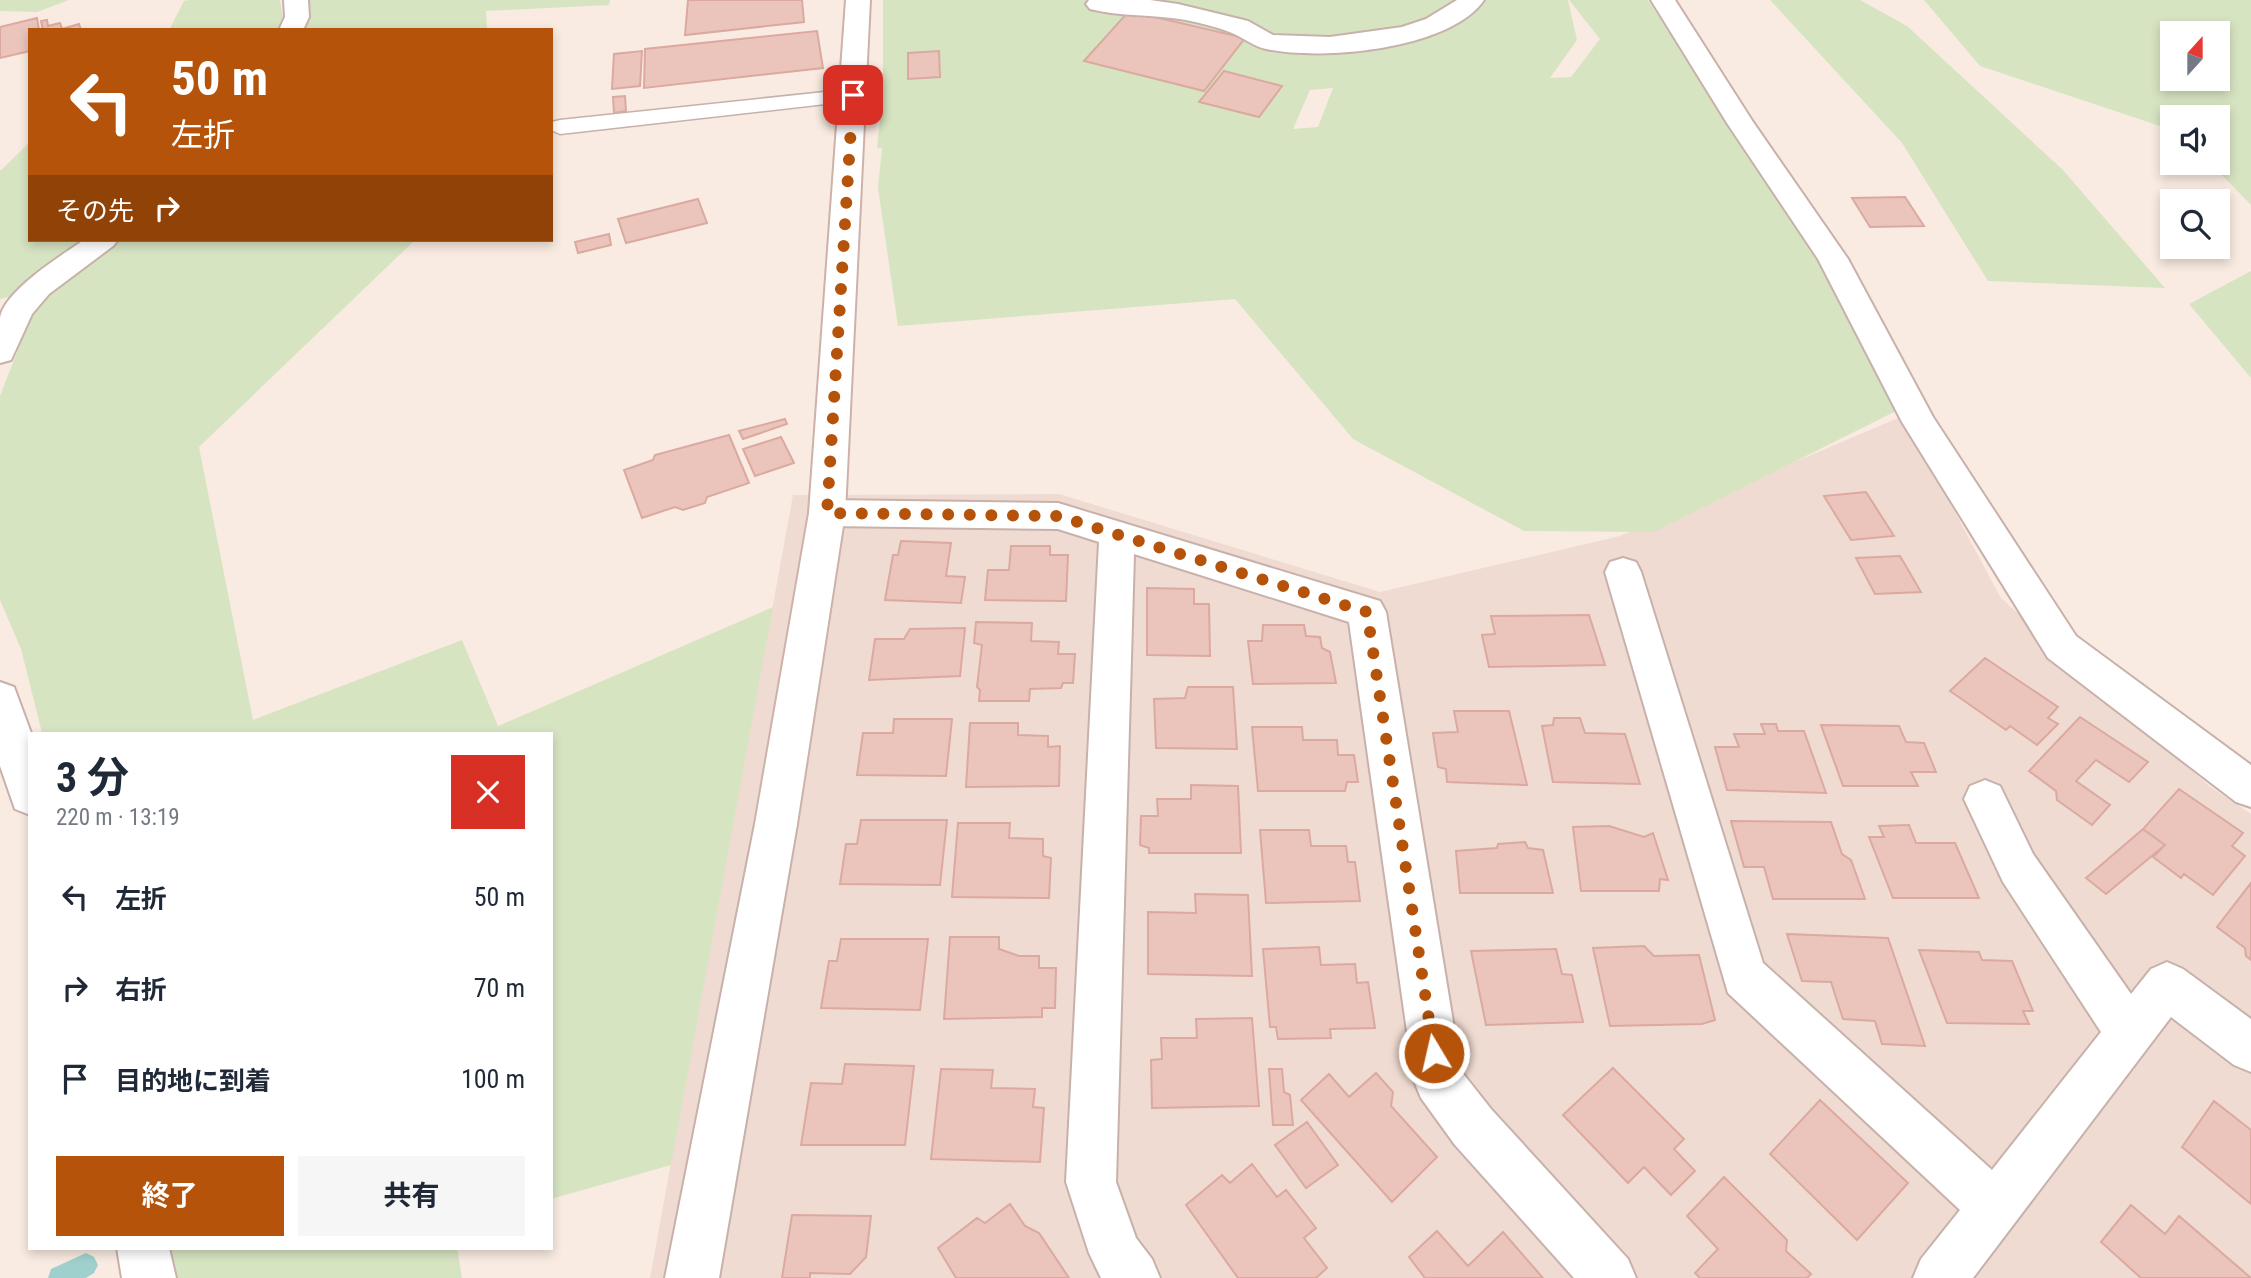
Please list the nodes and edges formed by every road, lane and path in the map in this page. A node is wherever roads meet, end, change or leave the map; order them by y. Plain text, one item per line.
1 (296, 0) edge
2 (858, 0) edge
3 (1472, 0) edge
4 (1663, 0) edge
5 (1097, 6) edge
6 (1204, 8) edge
7 (292, 28) edge
8 (853, 95) junction
9 (560, 127) dead end
10 (100, 242) edge
11 (0, 352) edge
12 (827, 513) junction
13 (1116, 534) junction
14 (1623, 572) dead end
15 (0, 699) edge
16 (2251, 789) edge
17 (28, 790) edge
18 (1985, 799) dead end
19 (2130, 1033) junction
20 (2251, 1048) edge
21 (1995, 1207) junction
22 (143, 1250) edge
23 (149, 1278) edge
24 (692, 1278) edge
25 (1133, 1278) edge
26 (1609, 1278) edge
27 (1940, 1278) edge

1 - 7 street
2 - 8 street
3 - 6 street
4 - 16 street
5 - 6 street
8 - 9 lane
8 - 12 street
10 - 11 street
12 - 13 street
12 - 24 street
13 - 25 street
13 - 26 street
14 - 21 street
15 - 17 street
18 - 19 street
19 - 20 street
19 - 21 street
21 - 27 street
22 - 23 street

